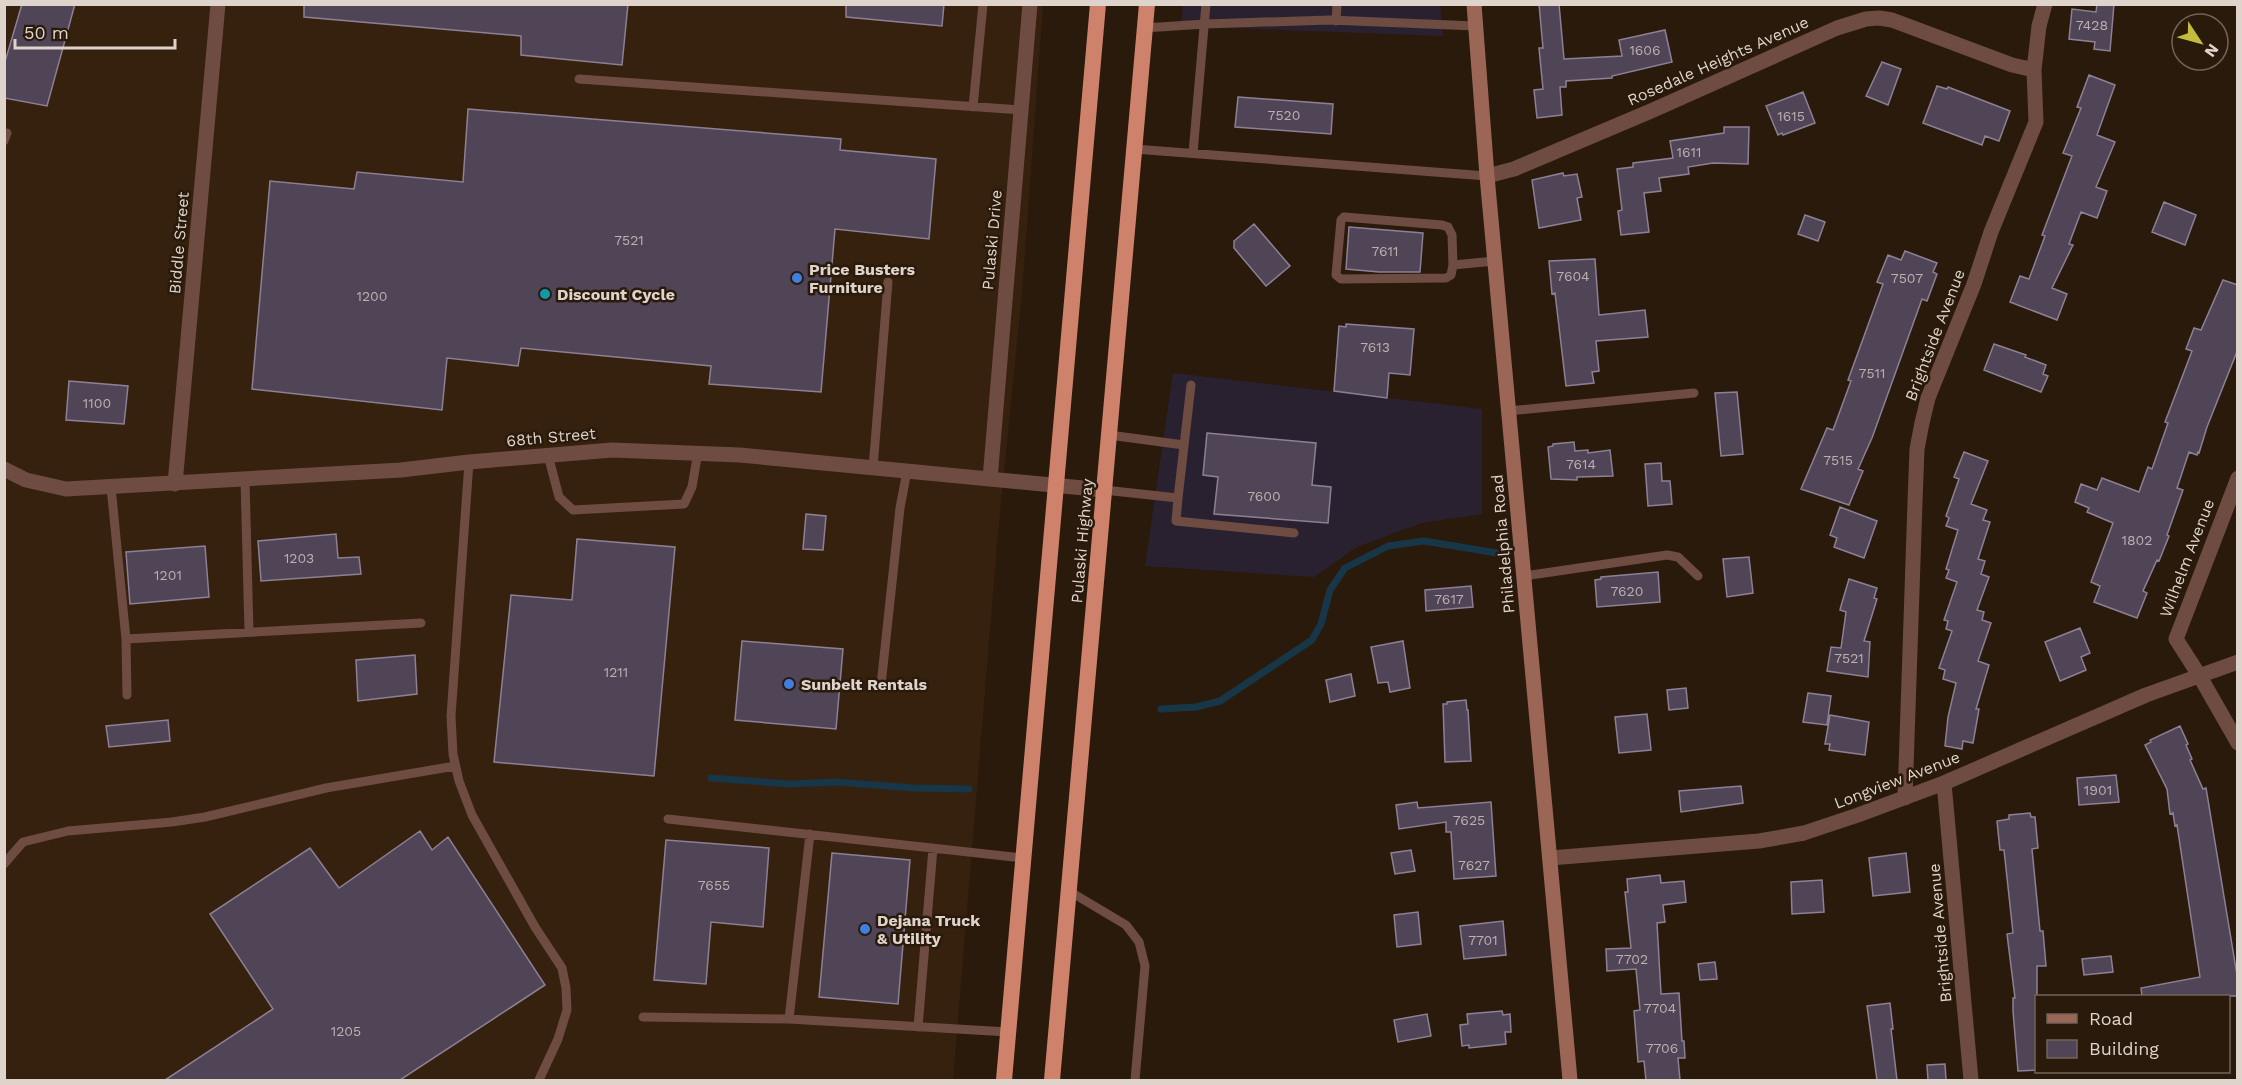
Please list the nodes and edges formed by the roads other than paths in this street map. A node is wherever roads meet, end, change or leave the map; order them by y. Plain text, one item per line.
1 (218, 4) edge
2 (983, 4) edge
3 (1030, 4) edge
4 (1098, 4) edge
5 (1146, 4) edge
6 (1206, 4) edge
7 (1337, 4) edge
8 (1474, 4) edge
9 (2045, 4) edge
10 (1336, 21) junction
11 (1204, 24) junction
12 (1476, 26) junction
13 (1144, 28) junction
14 (2034, 70) junction
15 (579, 79) dead end
16 (973, 107) junction
17 (1021, 110) junction
18 (1134, 149) junction
19 (1193, 153) junction
20 (1487, 176) junction
21 (1495, 261) junction
22 (1453, 265) junction
23 (888, 282) dead end
24 (1191, 385) dead end
25 (1694, 393) dead end
26 (1509, 411) junction
27 (1109, 435) junction
28 (1184, 445) junction
29 (698, 452) junction
30 (548, 455) junction
31 (469, 462) junction
32 (873, 468) junction
33 (4, 469) edge
34 (907, 471) junction
35 (2238, 478) edge
36 (990, 479) junction
37 (245, 480) junction
38 (175, 484) junction
39 (1054, 486) junction
40 (111, 487) junction
41 (1104, 490) junction
42 (1178, 498) junction
43 (1294, 533) dead end
44 (1524, 576) junction
45 (1698, 576) dead end
46 (421, 623) dead end
47 (249, 632) junction
48 (126, 639) junction
49 (2238, 662) edge
50 (2199, 675) junction
51 (881, 685) dead end
52 (127, 695) dead end
53 (2238, 743) edge
54 (455, 766) junction
55 (1944, 783) junction
56 (1905, 798) junction
57 (668, 819) dead end
58 (810, 834) junction
59 (933, 848) junction
60 (1023, 858) junction
61 (1550, 858) junction
62 (4, 864) edge
63 (1070, 891) junction
64 (643, 1017) dead end
65 (789, 1018) junction
66 (918, 1027) junction
67 (1008, 1032) junction
68 (539, 1080) edge
69 (1004, 1080) edge
70 (1052, 1080) edge
71 (1135, 1080) edge
72 (1570, 1080) edge
73 (1971, 1080) edge

1 - 38 street, Biddle Street
2 - 16 lane
3 - 17 street, Pulaski Drive
4 - 39 highway, Pulaski Highway
5 - 13 highway, Pulaski Highway
6 - 11 lane
7 - 10 lane
8 - 12 main road, Philadelphia Road
9 - 14 street, Brightside Avenue
10 - 11 lane
10 - 12 lane
11 - 13 lane
11 - 19 lane
12 - 20 main road, Philadelphia Road
13 - 18 highway, Pulaski Highway
14 - 20 street, Rosedale Heights Avenue
14 - 56 street, Brightside Avenue
15 - 16 lane
16 - 17 lane
17 - 36 street, Pulaski Drive
18 - 19 lane
18 - 27 highway, Pulaski Highway
19 - 20 lane
20 - 21 main road, Philadelphia Road
21 - 22 lane
21 - 26 main road, Philadelphia Road
22 - 22 lane
23 - 32 lane
24 - 28 lane
25 - 26 lane
26 - 44 main road, Philadelphia Road
27 - 28 lane
27 - 41 highway, Pulaski Highway
28 - 42 lane
29 - 30 street, 68th Street
29 - 30 lane
29 - 32 street, 68th Street
30 - 31 street, 68th Street
31 - 37 street, 68th Street
31 - 54 lane
32 - 34 street, 68th Street
33 - 40 street, 68th Street
34 - 36 street, 68th Street
34 - 51 lane
35 - 50 street, Wilhelm Avenue
36 - 39 street, 68th Street
37 - 38 street, 68th Street
37 - 47 lane
38 - 40 street, 68th Street
39 - 41 street, 68th Street
39 - 60 highway, Pulaski Highway
40 - 48 lane
41 - 42 lane
41 - 63 highway, Pulaski Highway
42 - 43 lane
44 - 45 lane
44 - 61 main road, Philadelphia Road
46 - 47 lane
47 - 48 lane
48 - 52 lane
49 - 50 street, Longview Avenue
50 - 53 street, Wilhelm Avenue
50 - 55 street, Longview Avenue
54 - 62 lane
54 - 68 lane
55 - 56 street, Longview Avenue
55 - 73 street, Brightside Avenue
56 - 61 street, Longview Avenue
57 - 58 lane
58 - 59 lane
58 - 65 lane
59 - 60 lane
59 - 66 lane
60 - 67 highway, Pulaski Highway
61 - 72 main road, Philadelphia Road
63 - 70 highway, Pulaski Highway
63 - 71 lane
64 - 65 lane
65 - 66 lane
66 - 67 lane
67 - 69 highway, Pulaski Highway

